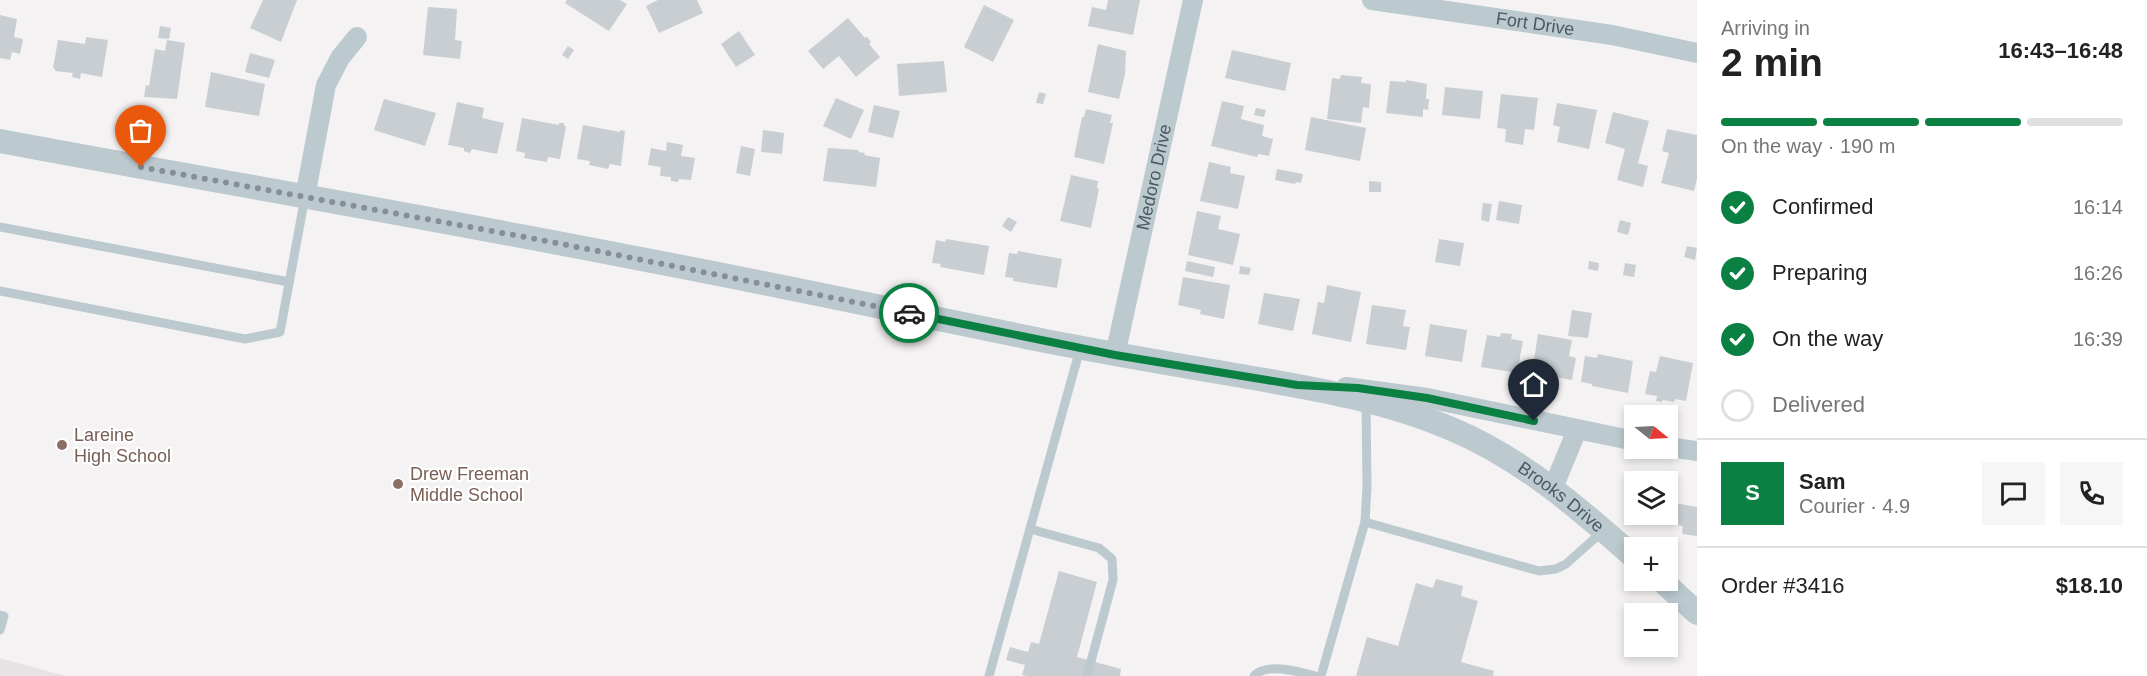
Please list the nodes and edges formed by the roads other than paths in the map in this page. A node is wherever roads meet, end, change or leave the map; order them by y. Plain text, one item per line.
1 (1193, 0) edge
2 (1372, 0) edge
3 (357, 37) dead end
4 (1697, 53) edge
5 (0, 141) edge
6 (305, 197) junction
7 (0, 227) edge
8 (289, 282) junction
9 (0, 291) edge
10 (1080, 348) junction
11 (1115, 355) junction
12 (1297, 385) junction
13 (1366, 401) junction
14 (1577, 430) junction
15 (1624, 439) edge
16 (1678, 448) edge
17 (1697, 451) edge
18 (1553, 488) junction
19 (1365, 522) junction
20 (1030, 529) junction
21 (1604, 531) junction
22 (1624, 548) edge
23 (1673, 591) edge
24 (1697, 613) edge
25 (0, 615) edge
26 (0, 630) edge
27 (990, 676) edge
28 (1087, 676) edge
29 (1254, 676) edge
30 (1316, 676) edge
31 (1321, 676) edge

1 - 11 street, Medoro Drive
2 - 4 street, Fort Drive
3 - 6 street
5 - 6 street, Brooks Drive
6 - 8 lane
6 - 10 street, Brooks Drive
7 - 8 lane
8 - 9 lane
10 - 11 street, Brooks Drive
10 - 20 lane
11 - 12 street, Brooks Drive
12 - 13 street, Brooks Drive
12 - 14 street
13 - 18 street, Brooks Drive
13 - 19 lane
14 - 15 street
14 - 18 street
16 - 17 street
18 - 21 street, Brooks Drive
19 - 21 lane
19 - 31 lane
20 - 27 lane
20 - 28 lane
21 - 22 street, Brooks Drive
23 - 24 street
25 - 26 lane
29 - 30 lane

